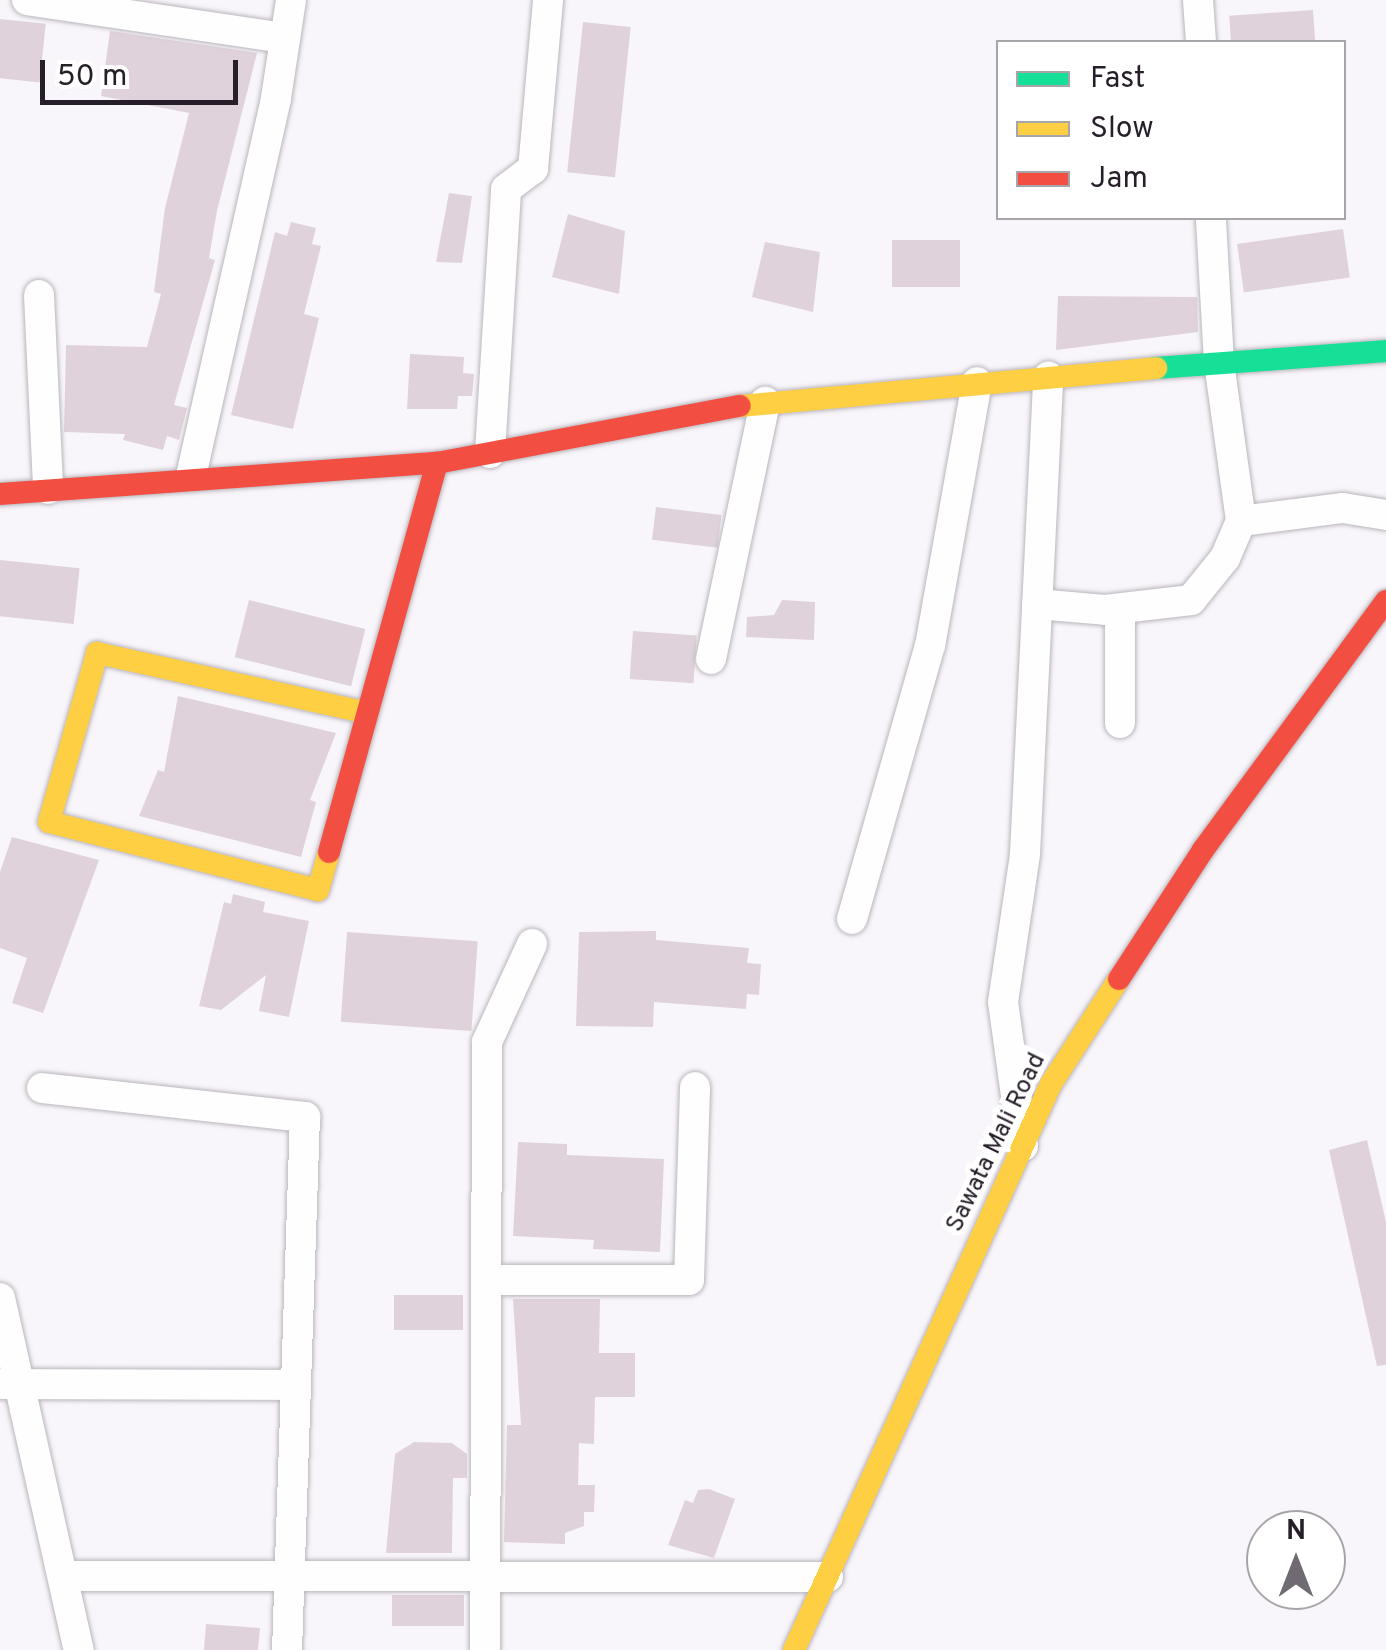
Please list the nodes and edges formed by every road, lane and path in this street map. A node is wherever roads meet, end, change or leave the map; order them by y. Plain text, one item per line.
1 (27, 0) edge
2 (291, 0) edge
3 (548, 0) edge
4 (1198, 0) edge
5 (285, 38) junction
6 (1201, 40) edge
7 (1211, 220) edge
8 (39, 295) dead end
9 (1386, 350) edge
10 (1219, 364) junction
11 (1048, 377) junction
12 (977, 382) junction
13 (765, 402) junction
14 (490, 453) junction
15 (438, 463) junction
16 (191, 476) junction
17 (48, 489) junction
18 (0, 494) edge
19 (1386, 516) edge
20 (1241, 521) junction
21 (1386, 601) edge
22 (1037, 604) junction
23 (1120, 609) junction
24 (711, 659) dead end
25 (367, 713) junction
26 (1120, 723) dead end
27 (852, 919) dead end
28 (532, 944) dead end
29 (695, 1087) dead end
30 (42, 1088) dead end
31 (1023, 1147) junction
32 (490, 1280) junction
33 (0, 1298) edge
34 (9, 1381) edge
35 (296, 1385) junction
36 (63, 1576) junction
37 (289, 1576) junction
38 (486, 1576) junction
39 (828, 1577) junction
40 (79, 1650) edge
41 (286, 1650) edge
42 (485, 1650) edge
43 (794, 1650) edge

1 - 5 street
2 - 5 street
3 - 14 street
4 - 6 street
5 - 16 street
7 - 10 street
8 - 17 street
9 - 10 street
10 - 11 street
10 - 20 street
11 - 12 street
11 - 22 street
12 - 13 street
12 - 27 street
13 - 14 street
13 - 24 street
14 - 15 street
15 - 16 street
15 - 25 street
16 - 17 street
17 - 18 street
19 - 20 street
20 - 23 street
21 - 31 street, Sawata Mali Road
22 - 23 street
22 - 31 street
23 - 26 street
25 - 25 street
28 - 32 street
29 - 32 street
30 - 35 street
31 - 39 street, Sawata Mali Road
32 - 38 street
33 - 34 street
34 - 35 street
34 - 36 street
35 - 37 street
36 - 37 street
36 - 40 street
37 - 38 street
37 - 41 street
38 - 39 street
38 - 42 street
39 - 43 street, Sawata Mali Road

